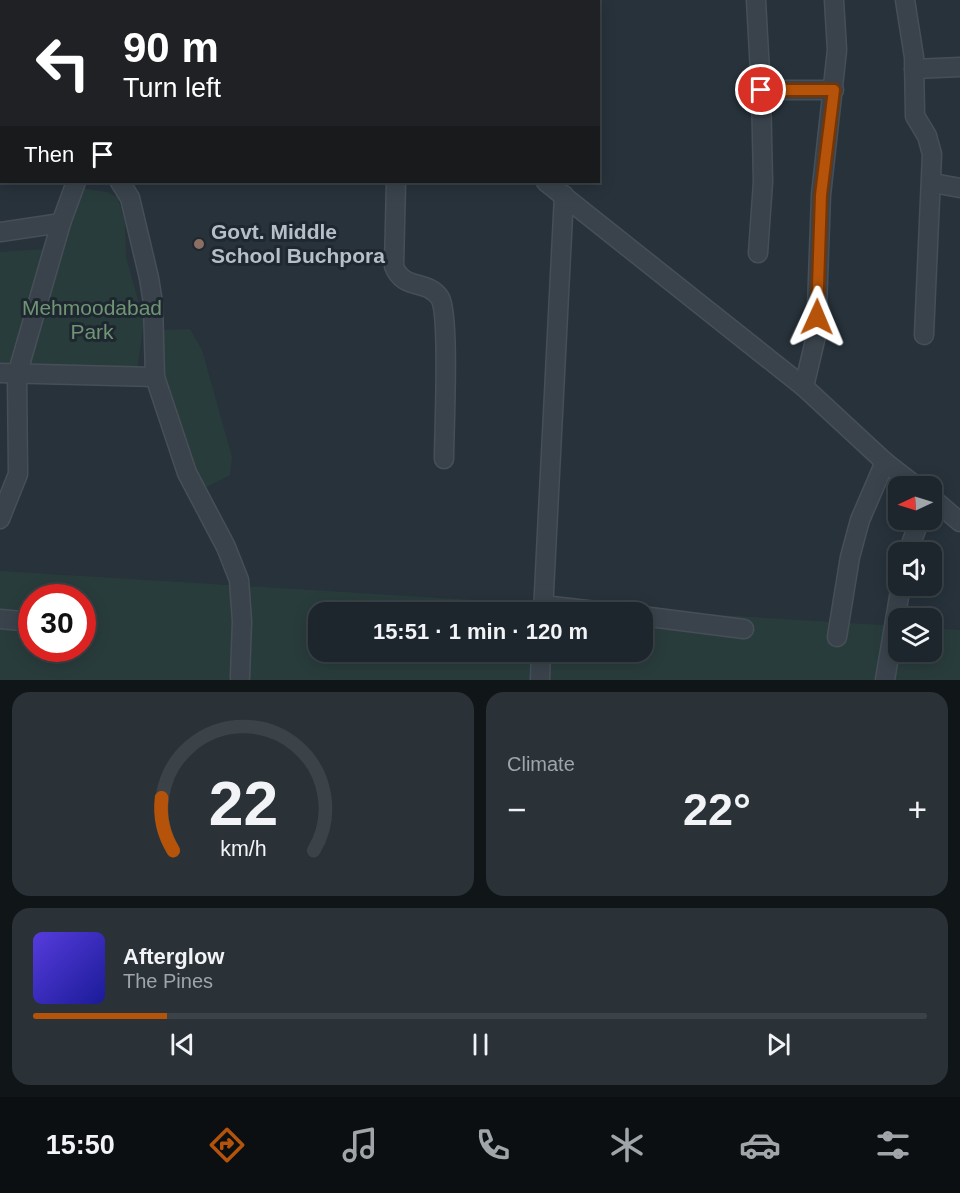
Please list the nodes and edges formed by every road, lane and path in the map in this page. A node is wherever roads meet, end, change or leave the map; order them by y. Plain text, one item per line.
1 (45, 0) edge
2 (87, 0) edge
3 (756, 0) edge
4 (834, 0) edge
5 (905, 0) edge
6 (960, 67) edge
7 (914, 69) junction
8 (761, 90) junction
9 (834, 90) junction
10 (76, 183) edge
11 (121, 183) edge
12 (396, 183) edge
13 (547, 183) edge
14 (933, 183) junction
15 (960, 188) edge
16 (564, 195) junction
17 (61, 223) junction
18 (0, 232) edge
19 (758, 253) dead end
20 (924, 335) dead end
21 (8, 374) edge
22 (155, 378) junction
23 (804, 387) junction
24 (444, 459) dead end
25 (885, 462) junction
26 (903, 476) edge
27 (942, 507) edge
28 (0, 519) edge
29 (960, 522) edge
30 (898, 596) edge
31 (543, 602) edge
32 (653, 617) edge
33 (0, 619) edge
34 (18, 621) edge
35 (744, 629) dead end
36 (837, 637) dead end
37 (541, 662) edge
38 (240, 677) dead end
39 (540, 680) edge
40 (885, 680) edge

1 - 2 street
3 - 8 street
4 - 9 street
5 - 7 street
6 - 7 street
7 - 14 street
8 - 9 street
8 - 19 street
9 - 23 street
10 - 17 street
11 - 22 street
12 - 24 street
13 - 16 street
14 - 15 street
14 - 20 street
16 - 23 street
16 - 31 street
17 - 18 street
17 - 21 street
21 - 22 street
21 - 28 street
22 - 38 street
23 - 25 street
25 - 26 street
25 - 36 street
27 - 29 street
30 - 40 street
32 - 35 street
33 - 34 street
37 - 39 street

